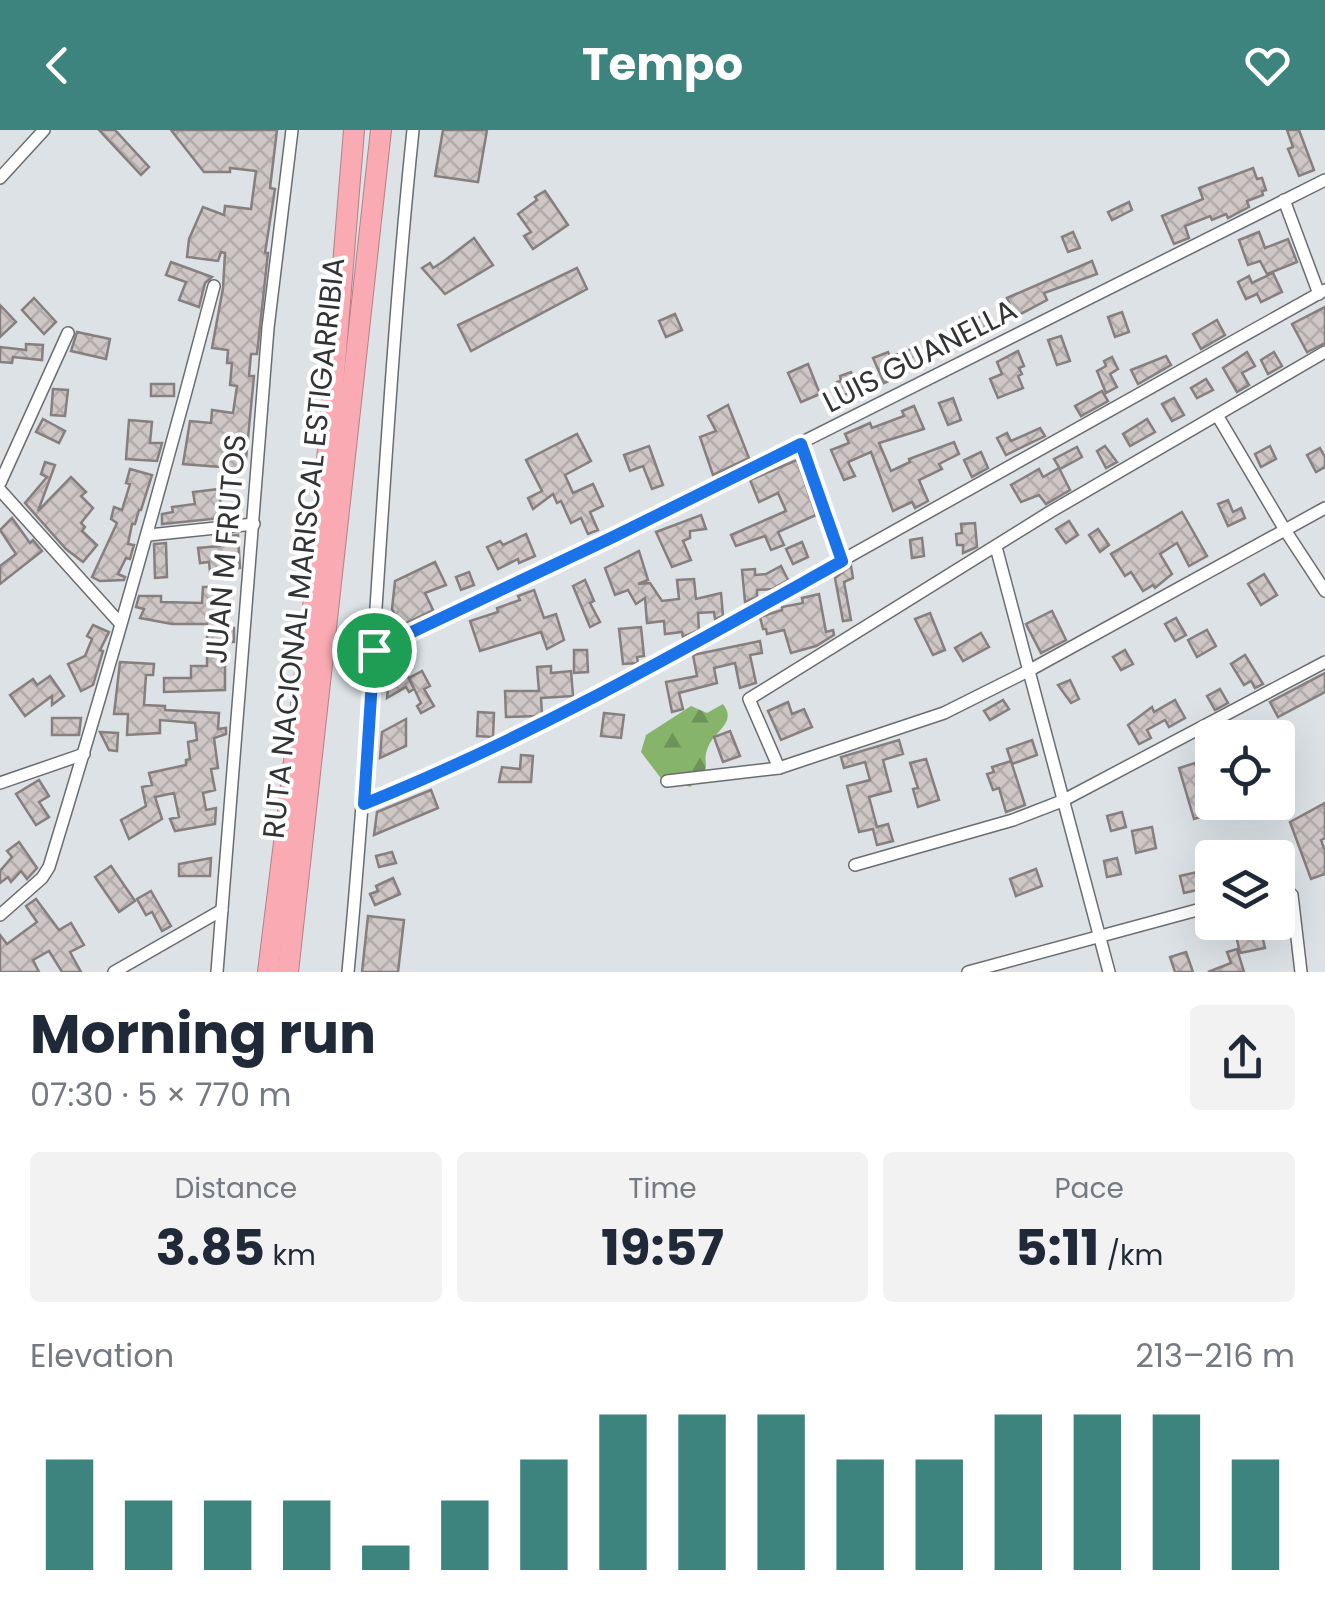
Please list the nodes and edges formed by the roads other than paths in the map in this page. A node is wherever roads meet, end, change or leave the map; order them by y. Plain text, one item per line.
1 (44, 130) edge
2 (292, 130) edge
3 (354, 130) edge
4 (381, 130) edge
5 (413, 130) edge
6 (0, 178) edge
7 (1325, 180) edge
8 (1284, 200) junction
9 (214, 286) dead end
10 (1322, 292) edge
11 (68, 332) dead end
12 (1325, 352) edge
13 (1218, 415) junction
14 (801, 444) junction
15 (0, 486) edge
16 (1325, 508) edge
17 (254, 524) junction
18 (1285, 530) junction
19 (149, 535) junction
20 (996, 547) junction
21 (842, 561) junction
22 (1325, 591) edge
23 (120, 622) junction
24 (374, 650) junction
25 (1325, 662) edge
26 (1030, 670) junction
27 (84, 754) junction
28 (780, 768) junction
29 (666, 781) dead end
30 (0, 783) edge
31 (1062, 801) junction
32 (364, 804) junction
33 (855, 865) dead end
34 (222, 910) junction
35 (1195, 911) edge
36 (0, 916) edge
37 (1295, 918) edge
38 (1099, 936) junction
39 (114, 972) edge
40 (218, 972) edge
41 (268, 972) edge
42 (288, 972) edge
43 (348, 972) edge
44 (968, 972) edge
45 (1109, 972) edge
46 (1302, 972) edge

1 - 6 street
2 - 17 street, JUAN M FRUTOS
3 - 41 highway, RUTA NACIONAL MARISCAL ESTIGARRIBIA
4 - 42 highway, RUTA NACIONAL MARISCAL ESTIGARRIBIA
5 - 24 street
7 - 8 street, LUIS GUANELLA
8 - 10 street
8 - 14 street, LUIS GUANELLA
9 - 19 street
10 - 21 street
11 - 15 street
12 - 13 street
13 - 18 street
13 - 20 street
14 - 21 street
14 - 24 street, LUIS GUANELLA
15 - 23 street
16 - 18 street
17 - 19 street
17 - 34 street, JUAN M FRUTOS
18 - 22 street
18 - 26 street
19 - 23 street
20 - 26 street
20 - 28 street
21 - 32 street
23 - 27 street
24 - 32 street
25 - 31 street
26 - 28 street
26 - 31 street
27 - 30 street
27 - 36 street
28 - 29 street
31 - 33 street
31 - 38 street
32 - 43 street
34 - 39 street
34 - 40 street, JUAN M FRUTOS
35 - 38 street
37 - 46 street
38 - 44 street
38 - 45 street

